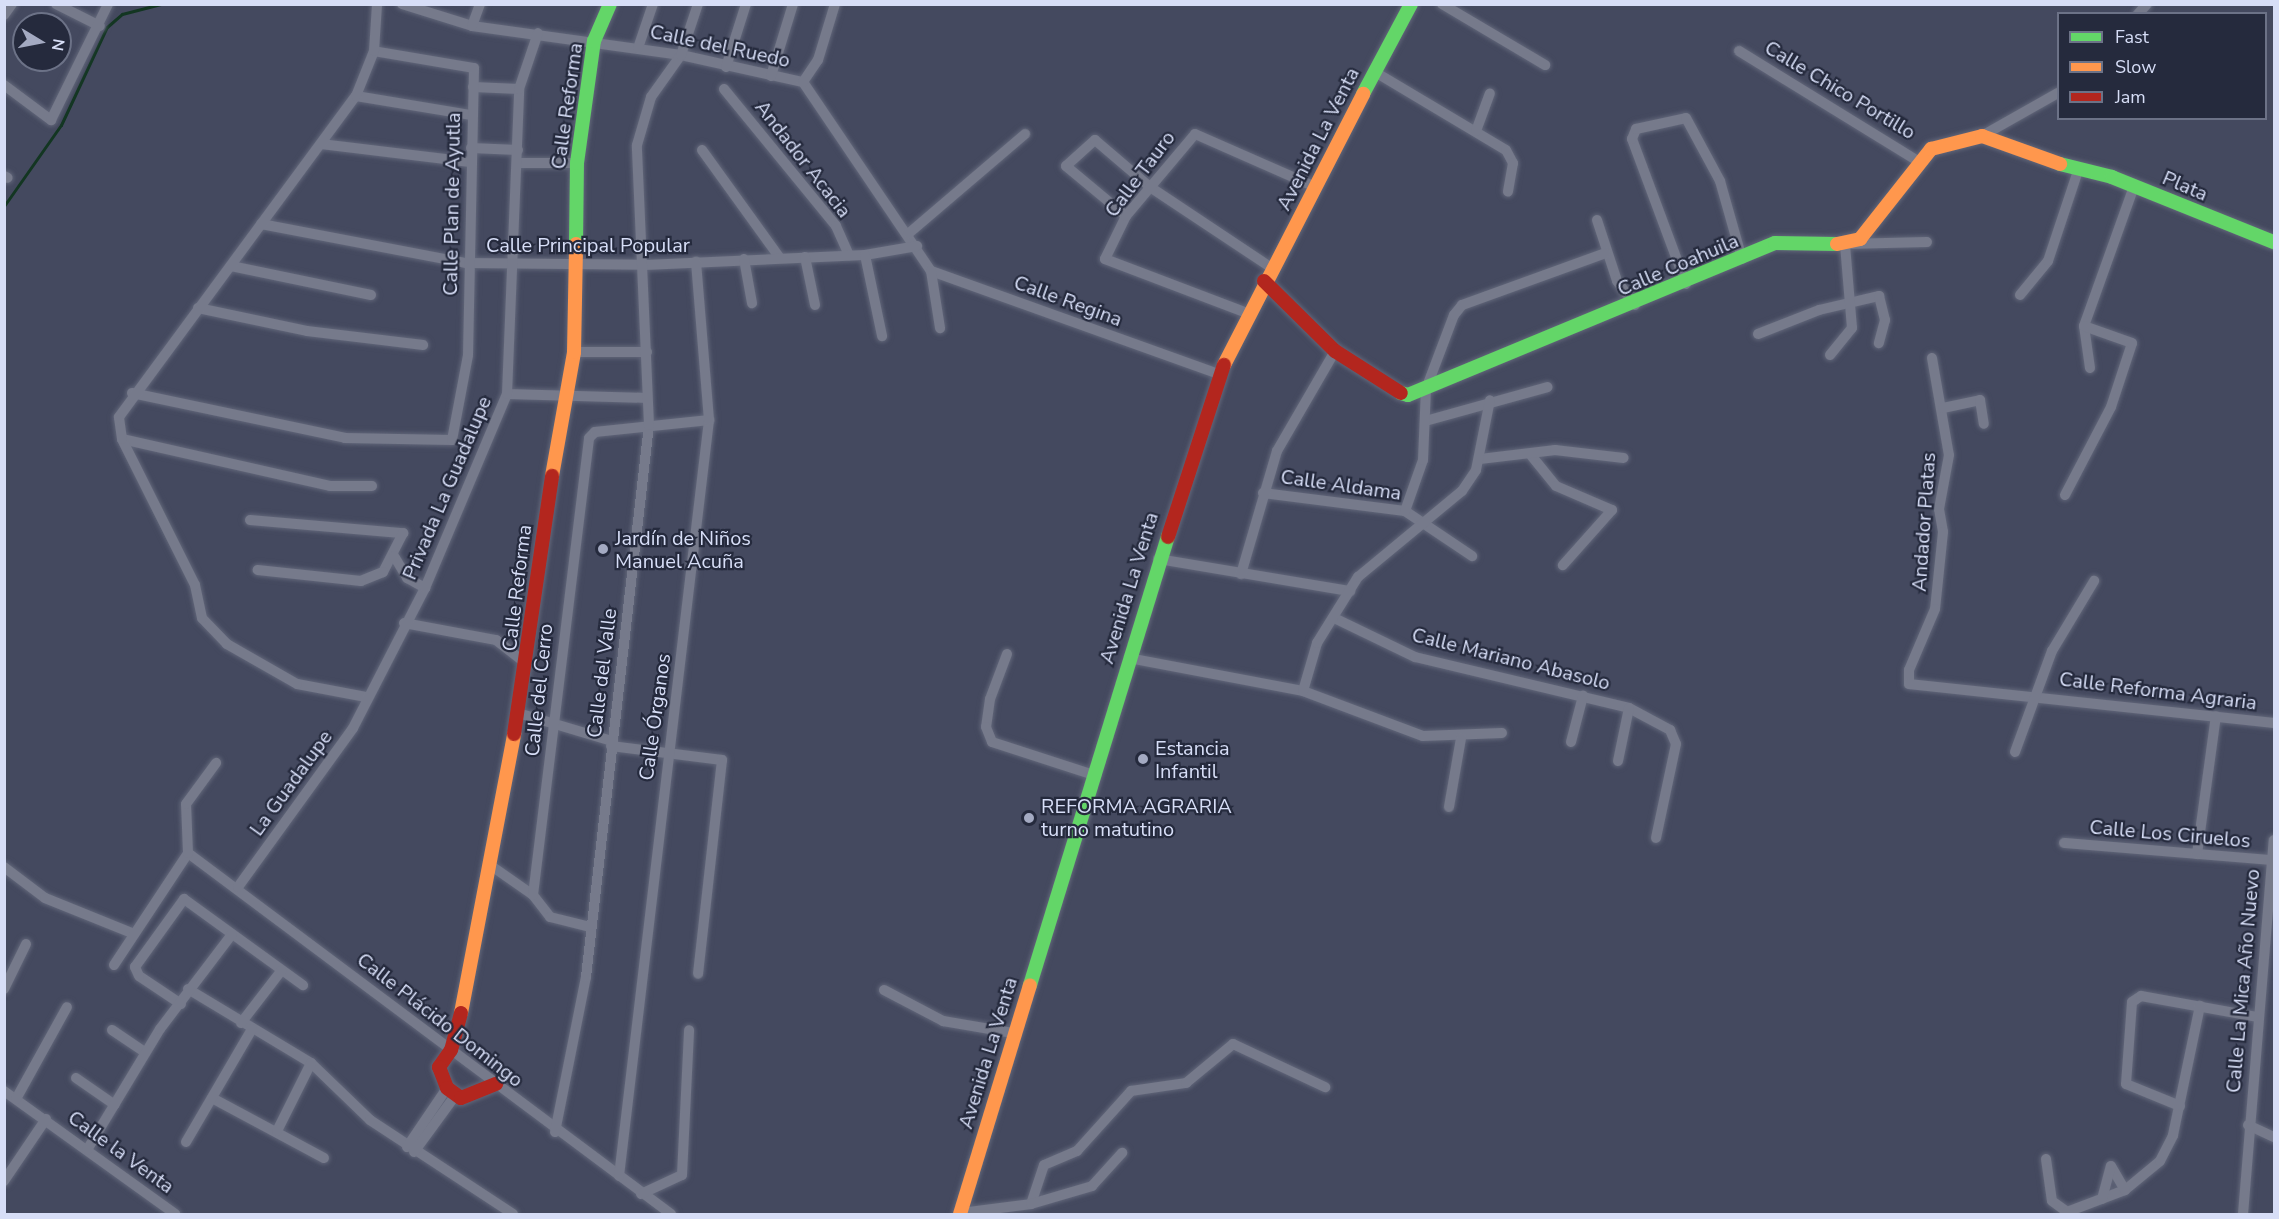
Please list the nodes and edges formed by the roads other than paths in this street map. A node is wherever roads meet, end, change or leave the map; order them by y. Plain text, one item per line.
1 (12, 4) edge
2 (56, 4) edge
3 (108, 4) edge
4 (378, 4) edge
5 (402, 4) edge
6 (480, 4) edge
7 (610, 4) edge
8 (653, 4) edge
9 (698, 4) edge
10 (746, 4) edge
11 (793, 4) edge
12 (835, 4) edge
13 (1411, 4) edge
14 (1442, 4) edge
15 (4, 15) edge
16 (100, 26) junction
17 (472, 26) junction
18 (538, 33) junction
19 (594, 41) junction
20 (638, 48) junction
21 (374, 51) junction
22 (1739, 51) dead end
23 (681, 55) junction
24 (1545, 65) dead end
25 (726, 67) junction
26 (1375, 72) junction
27 (771, 76) junction
28 (803, 82) junction
29 (4, 85) edge
30 (473, 87) junction
31 (519, 89) junction
32 (724, 89) dead end
33 (1490, 93) dead end
34 (2057, 94) edge
35 (356, 96) junction
36 (471, 115) junction
37 (1476, 131) junction
38 (1025, 134) dead end
39 (1982, 136) junction
40 (321, 144) junction
41 (471, 148) junction
42 (518, 150) junction
43 (702, 150) dead end
44 (470, 162) junction
45 (518, 163) junction
46 (577, 163) junction
47 (1921, 163) junction
48 (2079, 168) junction
49 (2134, 186) junction
50 (1150, 187) junction
51 (1316, 187) junction
52 (1508, 192) dead end
53 (1126, 216) junction
54 (1597, 220) dead end
55 (261, 224) junction
56 (908, 234) junction
57 (1927, 242) dead end
58 (2274, 242) edge
59 (1845, 244) junction
60 (918, 246) junction
61 (1606, 253) junction
62 (849, 255) junction
63 (865, 255) junction
64 (806, 257) junction
65 (780, 258) junction
66 (744, 259) junction
67 (1742, 259) junction
68 (696, 262) junction
69 (466, 264) junction
70 (513, 264) junction
71 (645, 265) junction
72 (579, 266) junction
73 (231, 267) junction
74 (1272, 267) junction
75 (932, 271) junction
76 (1264, 281) junction
77 (1686, 284) junction
78 (370, 294) dead end
79 (2020, 295) dead end
80 (752, 303) dead end
81 (1852, 303) junction
82 (815, 305) dead end
83 (1635, 305) junction
84 (198, 308) junction
85 (1247, 313) junction
86 (2084, 326) junction
87 (940, 328) dead end
88 (1758, 333) dead end
89 (882, 336) dead end
90 (1879, 343) dead end
91 (423, 345) dead end
92 (1335, 351) junction
93 (574, 352) junction
94 (647, 352) junction
95 (1830, 355) dead end
96 (1932, 358) dead end
97 (2090, 368) dead end
98 (1219, 374) junction
99 (1548, 387) dead end
100 (1426, 389) junction
101 (132, 393) junction
102 (507, 394) junction
103 (567, 397) junction
104 (646, 398) junction
105 (1490, 400) junction
106 (1943, 408) junction
107 (709, 420) junction
108 (1429, 420) junction
109 (1984, 424) dead end
110 (649, 425) junction
111 (122, 439) junction
112 (1530, 454) junction
113 (1624, 458) dead end
114 (1480, 459) junction
115 (372, 486) dead end
116 (1263, 493) junction
117 (2065, 495) dead end
118 (1405, 511) junction
119 (250, 520) dead end
120 (1427, 522) junction
121 (394, 556) junction
122 (1472, 556) dead end
123 (1158, 559) junction
124 (1563, 565) dead end
125 (258, 570) dead end
126 (1241, 574) junction
127 (2094, 581) dead end
128 (425, 588) junction
129 (1350, 591) junction
130 (1334, 618) junction
131 (404, 623) junction
132 (1007, 654) dead end
133 (1129, 658) junction
134 (527, 664) junction
135 (1909, 684) joint
136 (1303, 691) junction
137 (2037, 694) junction
138 (1583, 696) junction
139 (366, 697) junction
140 (1629, 708) junction
141 (518, 713) junction
142 (2216, 716) junction
143 (2274, 723) edge
144 (554, 725) junction
145 (1502, 733) dead end
146 (1461, 738) junction
147 (1571, 742) dead end
148 (612, 744) junction
149 (666, 752) junction
150 (2015, 752) dead end
151 (1618, 761) dead end
152 (216, 763) dead end
153 (1094, 774) junction
154 (1449, 807) dead end
155 (1656, 838) dead end
156 (2274, 840) edge
157 (2064, 843) dead end
158 (188, 853) junction
159 (2197, 854) junction
160 (2272, 860) junction
161 (490, 865) junction
162 (4, 867) edge
163 (238, 887) junction
164 (533, 895) junction
165 (590, 927) junction
166 (134, 934) junction
167 (232, 934) junction
168 (26, 944) dead end
169 (114, 965) dead end
170 (281, 970) junction
171 (698, 974) dead end
172 (303, 985) dead end
173 (4, 989) edge
174 (188, 989) junction
175 (884, 990) dead end
176 (181, 1004) junction
177 (2200, 1006) junction
178 (67, 1007) dead end
179 (2258, 1017) junction
180 (241, 1023) junction
181 (252, 1029) junction
182 (112, 1030) dead end
183 (689, 1030) dead end
184 (1012, 1033) junction
185 (451, 1050) junction
186 (145, 1052) junction
187 (311, 1063) junction
188 (76, 1078) dead end
189 (496, 1084) junction
190 (1325, 1087) dead end
191 (4, 1091) edge
192 (451, 1092) junction
193 (212, 1098) junction
194 (16, 1099) junction
195 (114, 1105) junction
196 (2180, 1106) junction
197 (46, 1119) junction
198 (2248, 1125) junction
199 (277, 1131) junction
200 (555, 1132) junction
201 (2274, 1137) edge
202 (186, 1142) dead end
203 (410, 1149) junction
204 (87, 1150) junction
205 (1122, 1153) dead end
206 (324, 1158) dead end
207 (2046, 1159) dead end
208 (618, 1176) junction
209 (4, 1181) edge
210 (2125, 1190) junction
211 (641, 1194) junction
212 (2103, 1199) junction
213 (1031, 1204) junction
214 (671, 1214) edge
215 (961, 1214) edge
216 (175, 1215) edge
217 (513, 1215) edge
218 (2243, 1215) edge

1 - 15 street
2 - 16 street
3 - 16 street
4 - 21 street
5 - 17 street, Calle del Ruedo
6 - 17 street
7 - 19 street, Calle Reforma
8 - 20 street
9 - 23 street, Calle del Valle
10 - 25 street
11 - 27 street
12 - 28 street
13 - 26 street, Avenida La Venta
14 - 24 street
16 - 29 street
17 - 18 street, Calle del Ruedo
18 - 19 street, Calle del Ruedo
18 - 31 street, Privada La Guadalupe
19 - 20 street, Calle del Ruedo
19 - 46 street, Calle Reforma
20 - 23 street, Calle del Ruedo
21 - 30 street, Calle Plan de Ayutla
21 - 35 street
22 - 47 street, Calle Chico Portillo
23 - 25 street, Calle del Ruedo
23 - 71 street, Calle del Valle
25 - 27 street, Calle del Ruedo
26 - 37 street
26 - 51 street, Avenida La Venta
27 - 28 street, Calle del Ruedo
28 - 56 street, Calle del Ruedo
30 - 31 street
30 - 36 street, Calle Plan de Ayutla
31 - 42 street, Privada La Guadalupe
32 - 62 street, Andador Acacia
33 - 37 street
34 - 39 street
35 - 36 street
35 - 40 street
36 - 41 street, Calle Plan de Ayutla
37 - 52 street
38 - 56 street
39 - 47 street
39 - 48 street, Plata
40 - 44 street
40 - 55 street
41 - 42 street
41 - 44 street, Calle Plan de Ayutla
42 - 45 street, Privada La Guadalupe
43 - 65 street
44 - 69 street, Calle Plan de Ayutla
45 - 46 street
45 - 70 street, Privada La Guadalupe
46 - 72 street, Calle Reforma
47 - 59 street
48 - 49 street, Plata
48 - 79 street
49 - 58 street, Plata
49 - 86 street
50 - 51 street, Calle Tauro
50 - 53 street, Calle Tauro
50 - 53 street
50 - 74 street
51 - 74 street, Avenida La Venta
53 - 85 street, Calle Tauro
54 - 61 street
55 - 69 street, Calle Principal Popular
55 - 73 street
56 - 60 street, Calle del Ruedo
57 - 59 street
59 - 67 street, Calle Coahuila
59 - 81 street
60 - 63 street, Calle Principal Popular
60 - 75 street
61 - 83 street
61 - 100 street
62 - 63 street, Calle Principal Popular
62 - 64 street, Calle Principal Popular
63 - 89 street
64 - 65 street, Calle Principal Popular
64 - 82 street
65 - 66 street, Calle Principal Popular
66 - 68 street, Calle Principal Popular
66 - 80 street
67 - 77 street, Calle Coahuila
67 - 77 street
68 - 71 street, Calle Principal Popular
68 - 107 street, Calle Órganos
69 - 70 street, Calle Principal Popular
69 - 101 street, Calle Plan de Ayutla
70 - 72 street, Calle Principal Popular
70 - 102 street, Privada La Guadalupe
71 - 72 street, Calle Principal Popular
71 - 94 street, Calle del Valle
72 - 93 street, Calle Reforma
73 - 78 street
73 - 84 street
74 - 76 street, Avenida La Venta
75 - 87 street
75 - 98 street, Calle Regina
76 - 85 street, Avenida La Venta
76 - 92 street
77 - 83 street, Calle Coahuila
81 - 88 street
81 - 90 street
81 - 95 street
83 - 100 street, Calle Coahuila
84 - 91 street
84 - 101 street
85 - 98 street, Avenida La Venta
86 - 97 street
86 - 117 street
92 - 100 street
92 - 116 street
93 - 94 street
93 - 103 street, Calle Reforma
94 - 104 street, Calle del Valle
96 - 106 street, Andador Platas
98 - 123 street, Avenida La Venta
99 - 105 street
100 - 108 street
101 - 111 street
102 - 103 street
102 - 128 street, Privada La Guadalupe
103 - 104 street
103 - 134 street, Calle Reforma
104 - 110 street, Calle del Valle
105 - 108 street
105 - 114 street
106 - 109 street
106 - 135 street, Andador Platas
107 - 110 street
107 - 149 street, Calle Órganos
108 - 118 street
110 - 144 street, Calle del Cerro
110 - 148 street, Calle del Valle
111 - 115 street
111 - 139 street
112 - 113 street
112 - 114 street
112 - 124 street
114 - 120 street
116 - 118 street, Calle Aldama
116 - 126 street
118 - 120 street, Calle Aldama
119 - 121 street
120 - 122 street, Calle Aldama
120 - 129 street
121 - 125 street
121 - 128 street
123 - 126 street
123 - 133 street, Avenida La Venta
126 - 129 street
127 - 137 street
128 - 131 street, Privada La Guadalupe
129 - 130 street
130 - 136 street
130 - 138 street, Calle Mariano Abasolo
131 - 134 street
131 - 139 street, Privada La Guadalupe
132 - 153 street
133 - 136 street
133 - 153 street, Avenida La Venta
134 - 141 street, Calle Reforma
135 - 137 street, Calle Reforma Agraria
136 - 146 street
137 - 142 street, Calle Reforma Agraria
137 - 150 street
138 - 140 street, Calle Mariano Abasolo
138 - 147 street
139 - 163 street, La Guadalupe
140 - 151 street
140 - 155 street, Calle Mariano Abasolo
141 - 144 street
141 - 161 street, Calle Reforma
142 - 143 street, Calle Reforma Agraria
142 - 159 street
144 - 148 street
144 - 164 street, Calle del Cerro
145 - 146 street
146 - 154 street
148 - 149 street
148 - 165 street, Calle del Valle
149 - 171 street
149 - 208 street, Calle Órganos
152 - 158 street
153 - 184 street, Avenida La Venta
156 - 160 street, Calle La Mica Año Nuevo
157 - 159 street, Calle Los Ciruelos
158 - 163 street, Calle Plácido Domingo
158 - 166 street
159 - 160 street, Calle Los Ciruelos
160 - 179 street, Calle La Mica Año Nuevo
161 - 164 street
161 - 185 street, Calle Reforma
162 - 166 street
163 - 185 street, Calle Plácido Domingo
164 - 165 street
165 - 200 street, Calle del Valle
166 - 169 street
167 - 170 street
167 - 174 street
167 - 176 street
168 - 173 street
170 - 172 street
170 - 180 street
174 - 176 street
174 - 180 street
175 - 184 street
176 - 186 street
177 - 179 street
177 - 196 street
177 - 196 street
178 - 194 street
179 - 198 street, Calle La Mica Año Nuevo
180 - 181 street
181 - 187 street
181 - 193 street
182 - 186 street
183 - 211 street
184 - 215 street, Avenida La Venta
185 - 189 street, Calle Plácido Domingo
185 - 192 street, Calle Reforma
186 - 195 street
187 - 199 street
187 - 203 street
188 - 195 street
189 - 192 street
189 - 200 street, Calle Plácido Domingo
190 - 213 street
191 - 194 street, Calle la Venta
192 - 203 street
193 - 199 street
193 - 202 street
194 - 197 street, Calle la Venta
195 - 204 street
196 - 210 street
197 - 204 street, Calle la Venta
197 - 209 street
198 - 201 street
198 - 218 street, Calle La Mica Año Nuevo
199 - 206 street
200 - 208 street, Calle Plácido Domingo
203 - 217 street
204 - 216 street, Calle la Venta
205 - 213 street
207 - 212 street
208 - 211 street, Calle Plácido Domingo
210 - 212 street
210 - 212 street
211 - 214 street, Calle Plácido Domingo
213 - 215 street

